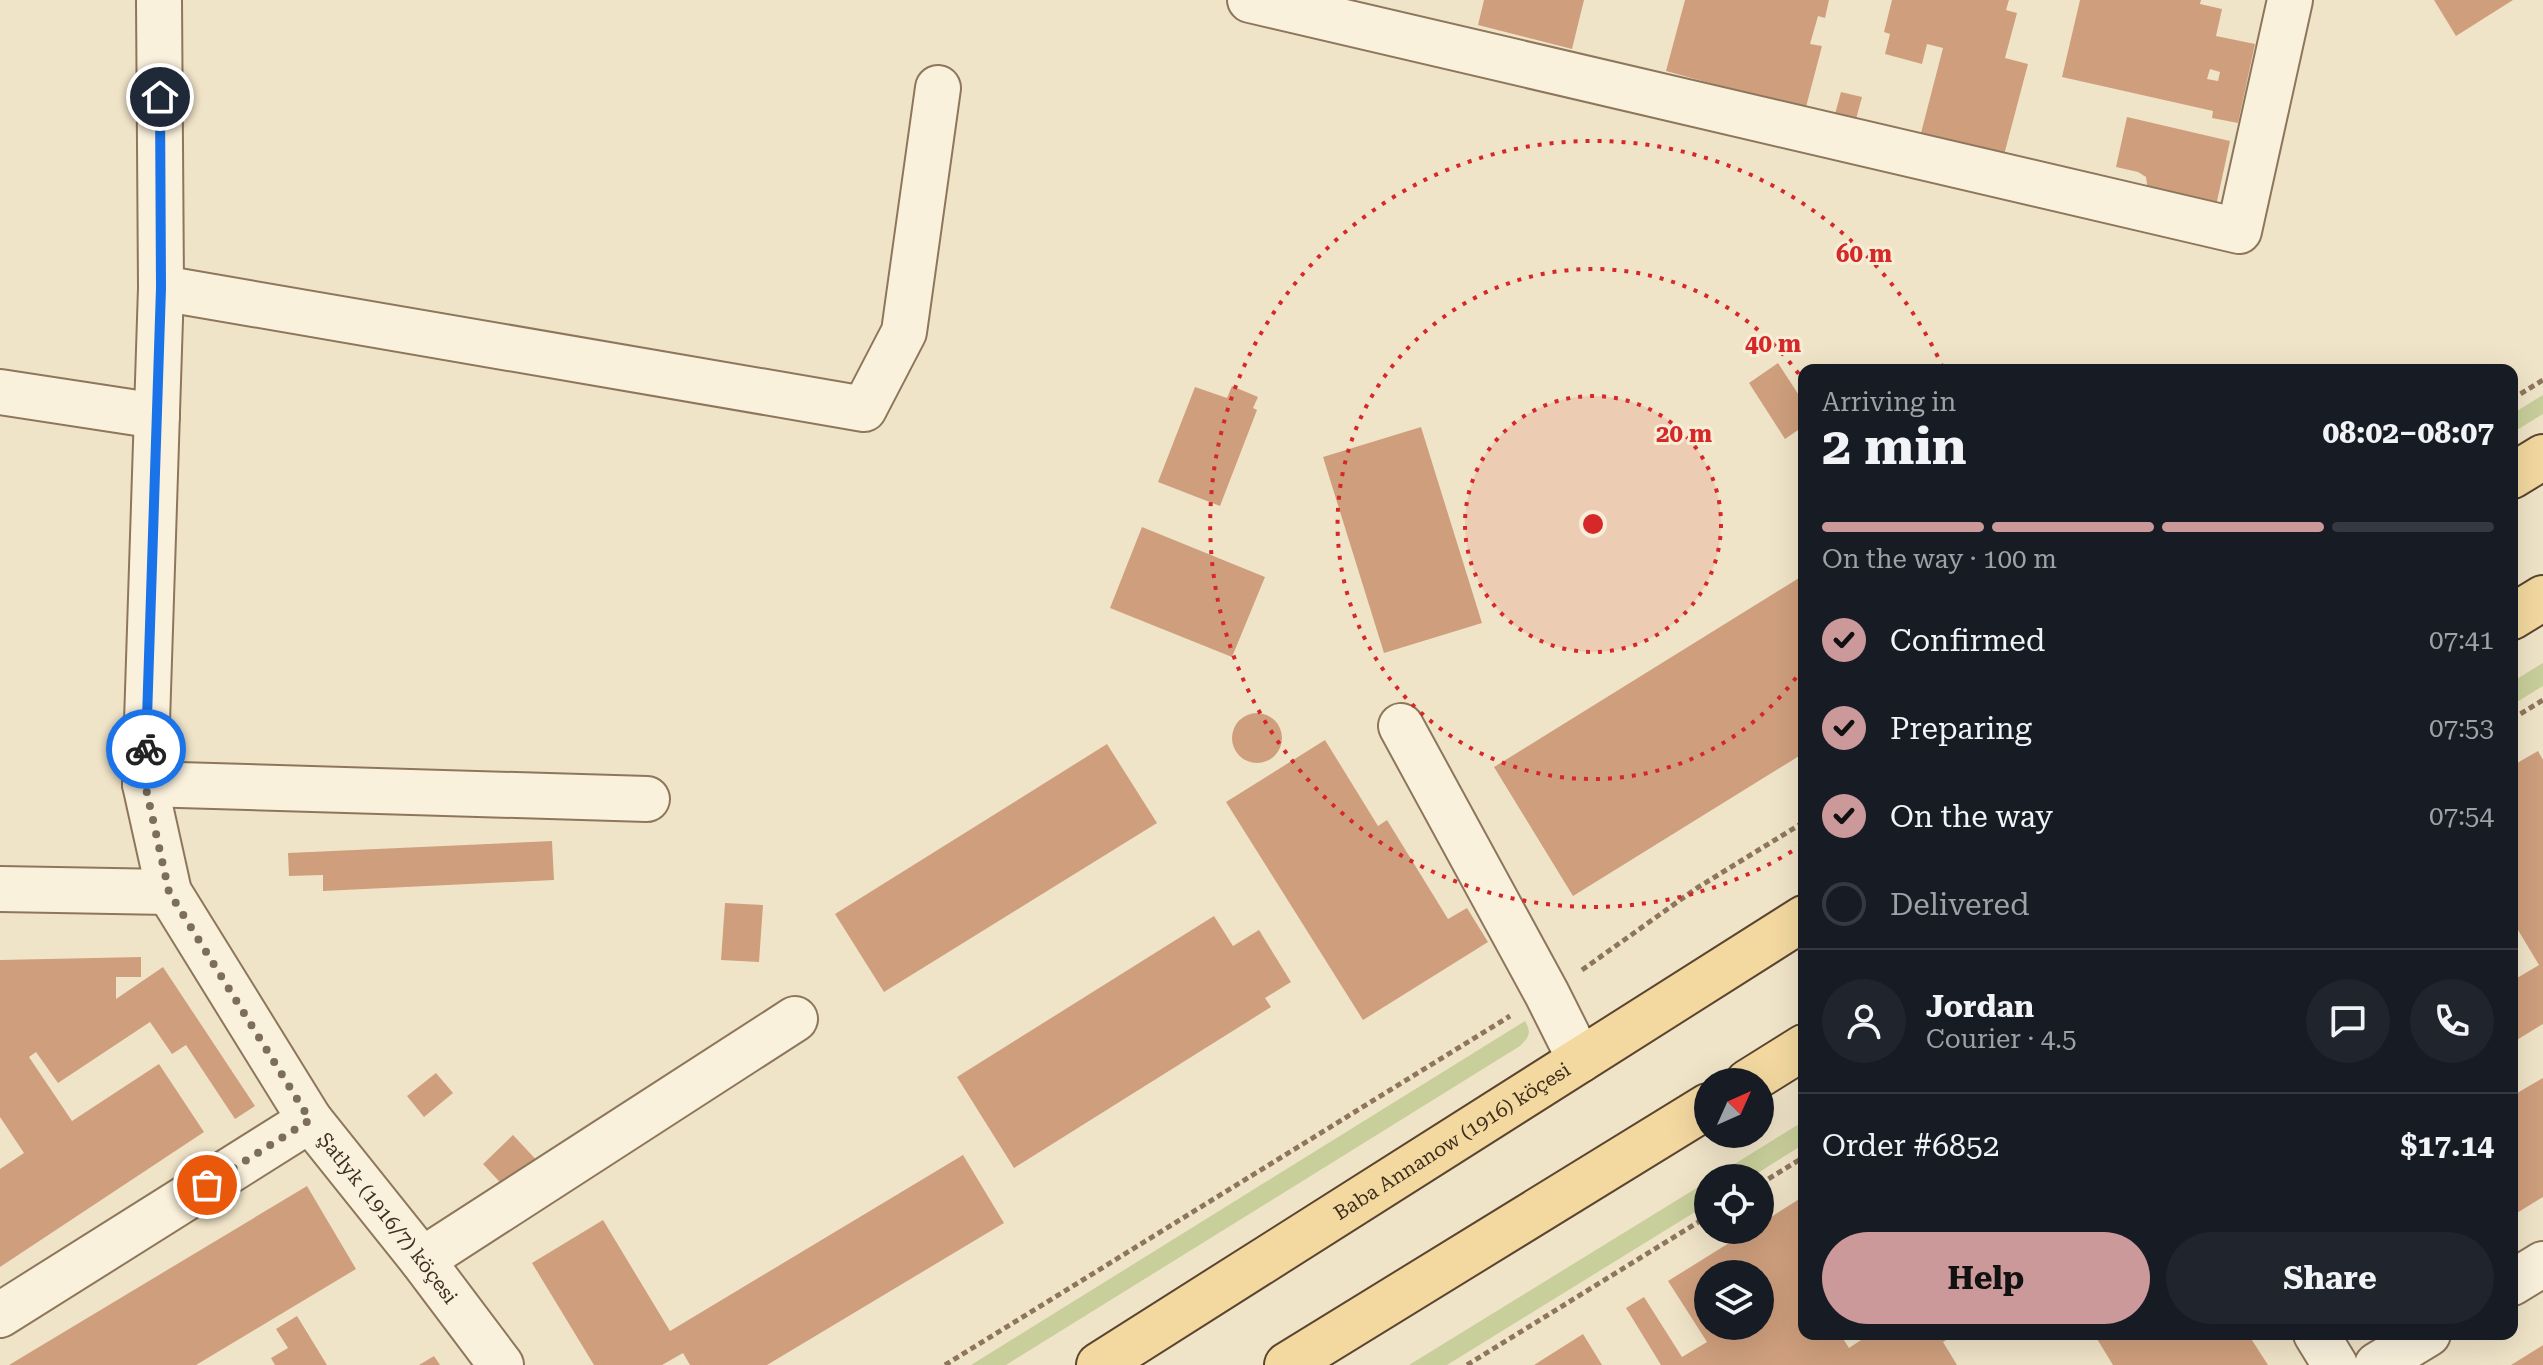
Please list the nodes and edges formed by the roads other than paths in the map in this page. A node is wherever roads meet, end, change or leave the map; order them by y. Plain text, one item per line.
1 (1250, 0) edge
2 (2290, 0) edge
3 (147, 1) edge
4 (938, 88) dead end
5 (161, 288) junction
6 (0, 392) edge
7 (157, 416) junction
8 (2543, 457) edge
9 (2518, 472) edge
10 (2543, 598) edge
11 (2518, 613) edge
12 (1401, 726) dead end
13 (145, 784) junction
14 (647, 799) dead end
15 (0, 889) edge
16 (169, 892) junction
17 (1798, 922) edge
18 (795, 1019) dead end
19 (1798, 1051) edge
20 (1580, 1060) junction
21 (1770, 1068) edge
22 (1694, 1115) edge
23 (310, 1120) junction
24 (422, 1260) junction
25 (2543, 1264) edge
26 (2518, 1279) edge
27 (0, 1315) edge
28 (2320, 1340) edge
29 (2418, 1340) edge
30 (501, 1365) edge
31 (1099, 1365) edge
32 (1287, 1365) edge
33 (2335, 1365) edge
34 (2377, 1365) edge

1 - 2 street
3 - 5 street, Şatlyk (1916/7) köçesi
4 - 5 street
5 - 7 street, Şatlyk (1916/7) köçesi
6 - 7 street
7 - 13 street, Şatlyk (1916/7) köçesi
8 - 9 main road
10 - 11 main road
12 - 20 street
13 - 14 street
13 - 16 street, Şatlyk (1916/7) köçesi
15 - 16 street
16 - 23 street, Şatlyk (1916/7) köçesi
17 - 20 main road, Baba Annanow (1916) köçesi
18 - 24 street
19 - 21 main road
20 - 31 main road, Baba Annanow (1916) köçesi
22 - 32 main road
23 - 24 street, Şatlyk (1916/7) köçesi
23 - 27 street
24 - 30 street, Şatlyk (1916/7) köçesi
25 - 26 street
28 - 33 street
29 - 34 street

